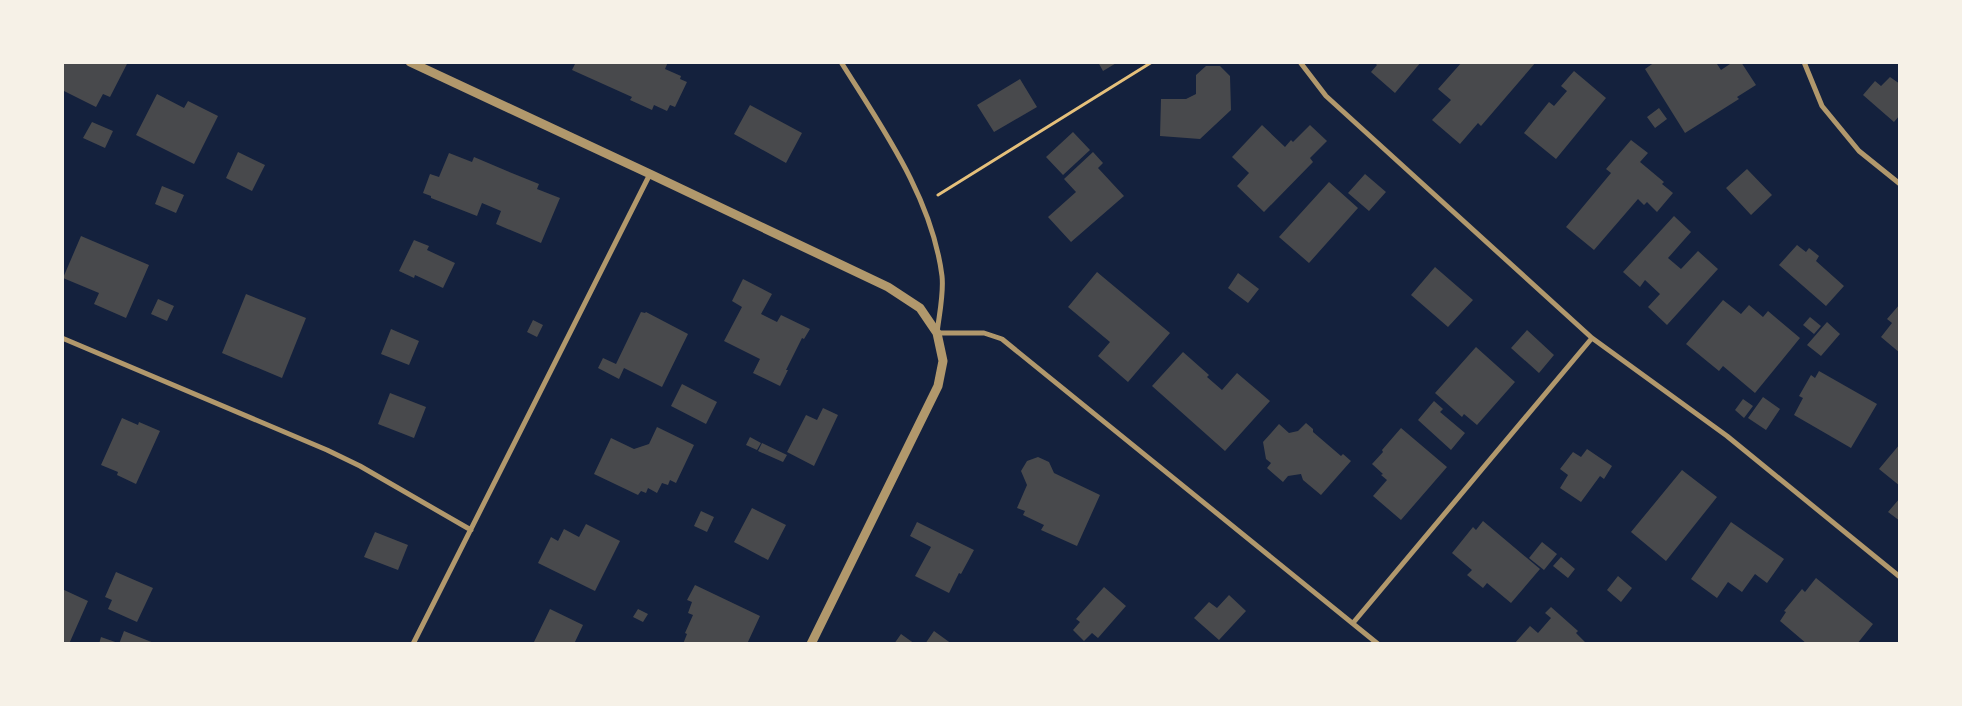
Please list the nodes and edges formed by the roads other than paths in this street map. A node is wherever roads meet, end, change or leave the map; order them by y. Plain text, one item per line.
1 (410, 62) edge
2 (841, 62) edge
3 (1300, 62) edge
4 (1804, 62) edge
5 (650, 174) junction
6 (1900, 184) edge
7 (937, 333) junction
8 (62, 338) edge
9 (1592, 338) junction
10 (471, 530) junction
11 (1900, 577) edge
12 (1354, 623) junction
13 (413, 644) edge
14 (812, 644) edge
15 (1378, 644) edge

1 - 5 street
2 - 7 street
3 - 9 street
4 - 6 street
5 - 7 street
5 - 10 street
7 - 12 street
7 - 14 street
8 - 10 street
9 - 11 street
9 - 12 street
10 - 13 street
12 - 15 street

